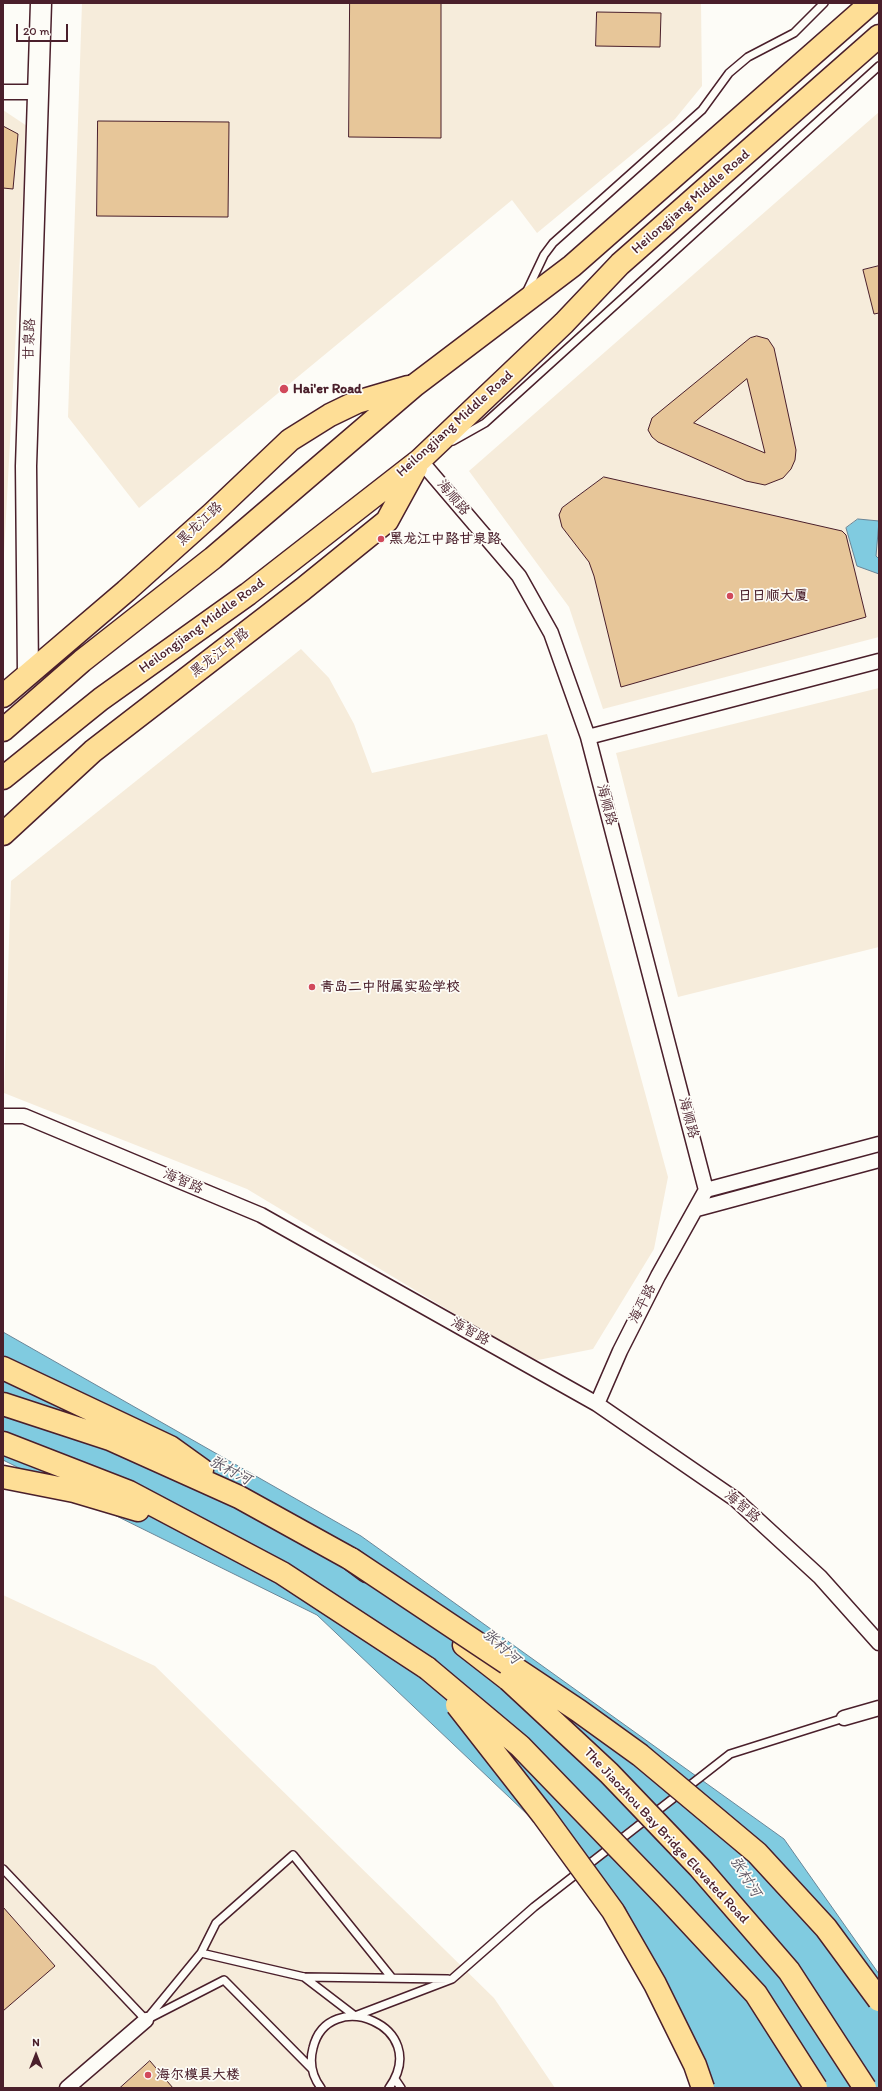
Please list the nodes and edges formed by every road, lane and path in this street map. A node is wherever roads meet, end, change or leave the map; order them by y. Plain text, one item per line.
1 (41, 3) edge
2 (824, 3) edge
3 (870, 3) edge
4 (879, 36) edge
5 (879, 66) edge
6 (3, 92) edge
7 (38, 92) junction
8 (518, 307) junction
9 (415, 385) junction
10 (420, 460) junction
11 (879, 661) edge
12 (28, 675) junction
13 (3, 696) edge
14 (3, 730) edge
15 (588, 737) junction
16 (3, 778) edge
17 (3, 834) edge
18 (3, 1116) edge
19 (879, 1144) edge
20 (879, 1160) edge
21 (706, 1190) junction
22 (697, 1209) junction
23 (3, 1368) edge
24 (3, 1404) edge
25 (597, 1404) junction
26 (3, 1443) edge
27 (3, 1477) edge
28 (239, 1497) junction
29 (223, 1542) junction
30 (351, 1559) junction
31 (879, 1643) edge
32 (427, 1668) junction
33 (879, 1708) edge
34 (844, 1718) joint
35 (3, 1869) edge
36 (201, 1953) junction
37 (304, 1977) junction
38 (392, 1978) junction
39 (452, 1979) junction
40 (879, 2000) edge
41 (355, 2016) junction
42 (146, 2020) junction
43 (312, 2069) junction
44 (395, 2079) junction
45 (67, 2088) edge
46 (322, 2088) edge
47 (389, 2088) edge
48 (401, 2088) edge
49 (703, 2088) edge
50 (816, 2088) edge
51 (865, 2088) edge

1 - 7 street, 甘泉路
2 - 8 lane
3 - 8 highway
4 - 10 highway, Heilongjiang Middle Road
5 - 10 lane
6 - 7 street
7 - 12 street, 甘泉路
8 - 9 highway
9 - 12 highway, 黑龙江路
9 - 14 highway
10 - 15 street, 海顺路
10 - 16 highway, Heilongjiang Middle Road
10 - 17 highway, 黑龙江中路
11 - 15 street
12 - 13 highway, 黑龙江路
15 - 21 street, 海顺路
18 - 25 street, 海智路
19 - 21 street
20 - 22 street
21 - 22 street, 海平路
22 - 25 street, 海平路
23 - 28 highway
24 - 28 highway, The Jiaozhou Bay Bridge Elevated Road
25 - 31 street, 海智路
26 - 29 highway
27 - 29 highway
28 - 30 highway, The Jiaozhou Bay Bridge Elevated Road
29 - 32 highway
30 - 40 highway, bridge
30 - 51 highway, The Jiaozhou Bay Bridge Elevated Road, bridge
32 - 49 highway, bridge
32 - 50 highway, bridge
33 - 34 street
34 - 39 lane, bridge
35 - 42 lane
36 - 37 lane
36 - 38 lane
36 - 42 lane
37 - 38 lane
37 - 41 lane
38 - 39 lane
39 - 41 lane
41 - 43 lane
41 - 44 lane
42 - 43 lane
42 - 45 street
43 - 46 lane
44 - 47 lane
44 - 48 lane

